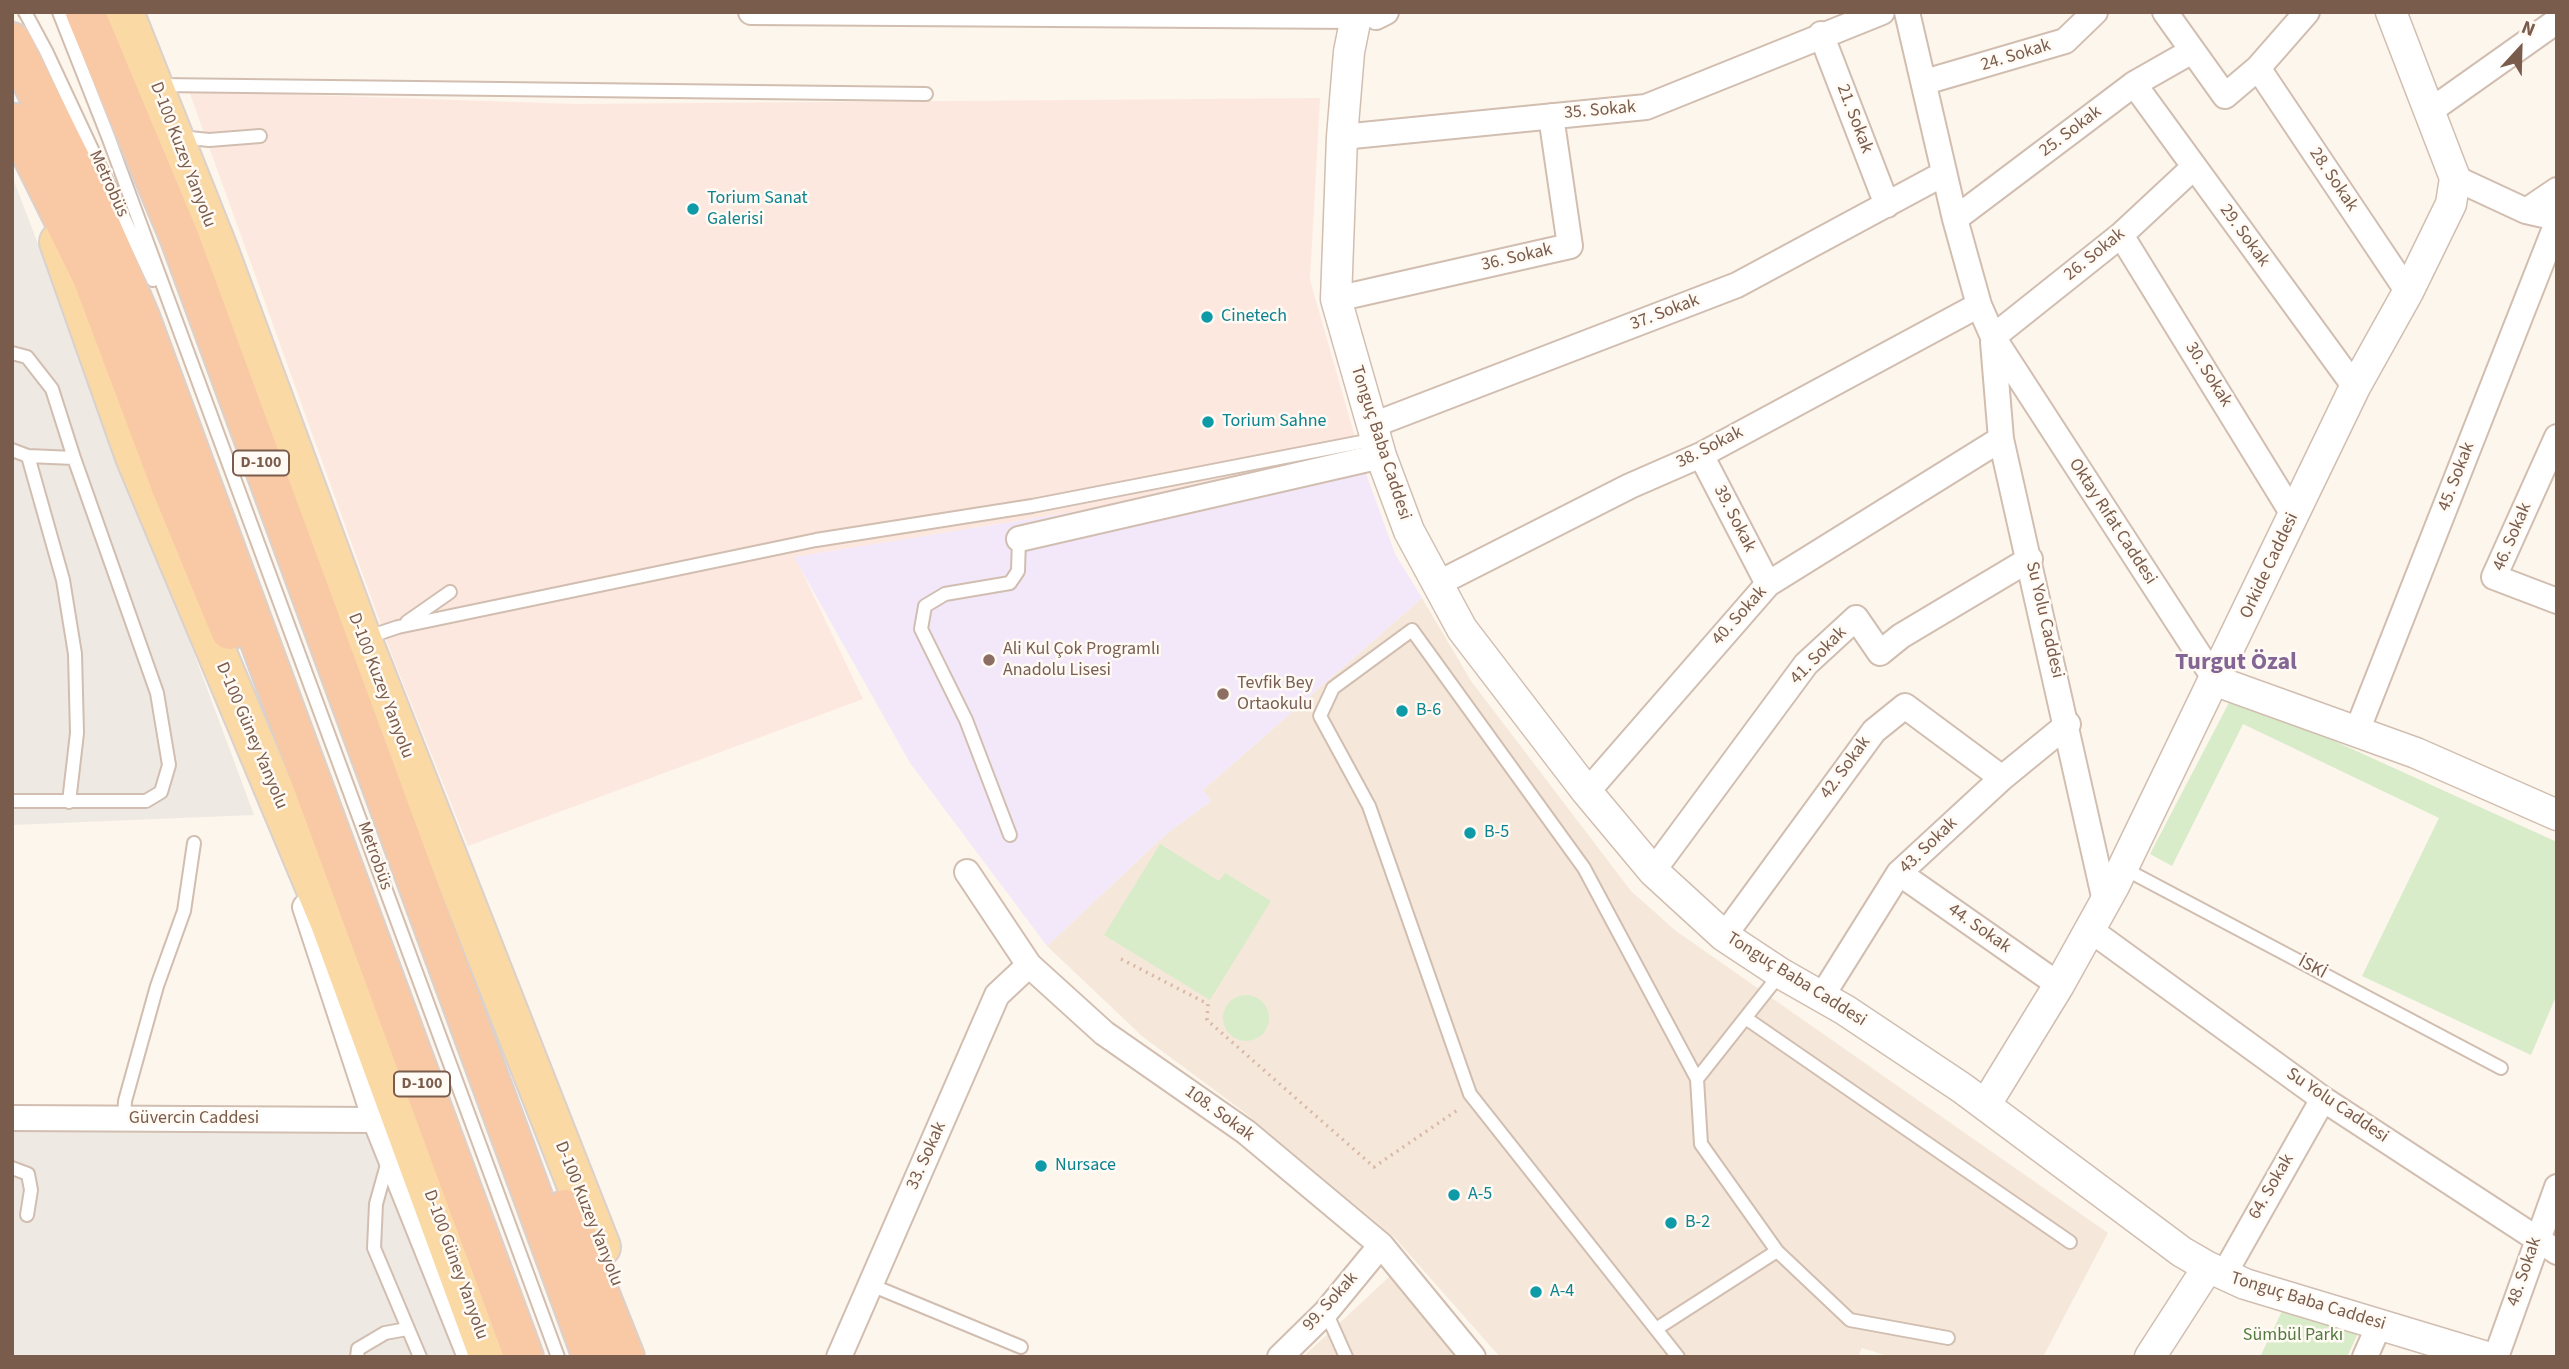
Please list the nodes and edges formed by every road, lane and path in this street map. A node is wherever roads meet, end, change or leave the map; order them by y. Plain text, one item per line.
1 (25, 12) edge
2 (59, 12) edge
3 (85, 12) edge
4 (124, 12) edge
5 (751, 12) edge
6 (1882, 12) edge
7 (1907, 12) edge
8 (2095, 12) edge
9 (2165, 12) edge
10 (2307, 12) edge
11 (2391, 12) edge
12 (943, 13) edge
13 (1371, 14) edge
14 (12, 20) edge
15 (2557, 20) edge
16 (1821, 34) junction
17 (12, 42) edge
18 (2192, 51) junction
19 (2258, 68) junction
20 (1925, 82) junction
21 (154, 84) junction
22 (2134, 84) junction
23 (926, 94) dead end
24 (2430, 111) junction
25 (1551, 116) junction
26 (14, 119) edge
27 (260, 136) dead end
28 (1342, 136) junction
29 (174, 137) junction
30 (2194, 167) junction
31 (1943, 174) junction
32 (2455, 178) junction
33 (2557, 190) edge
34 (1887, 205) junction
35 (2526, 211) junction
36 (1955, 219) junction
37 (2557, 220) edge
38 (2121, 235) junction
39 (2408, 292) junction
40 (1336, 299) junction
41 (1979, 305) junction
42 (1993, 337) junction
43 (12, 352) edge
44 (188, 356) junction
45 (2355, 387) junction
46 (2557, 437) edge
47 (2001, 439) junction
48 (1377, 440) junction
49 (12, 450) edge
50 (1701, 455) junction
51 (28, 456) junction
52 (74, 458) junction
53 (2294, 516) junction
54 (1019, 539) joint
55 (2029, 559) junction
56 (1437, 584) junction
57 (1768, 584) junction
58 (450, 592) dead end
59 (2557, 601) edge
60 (398, 627) junction
61 (362, 639) junction
62 (2216, 681) junction
63 (2068, 724) junction
64 (2357, 731) junction
65 (2002, 778) junction
66 (274, 792) junction
67 (1587, 792) junction
68 (12, 801) edge
69 (69, 802) junction
70 (321, 812) junction
71 (2557, 815) edge
72 (1010, 835) dead end
73 (194, 843) dead end
74 (2123, 868) junction
75 (1653, 871) junction
76 (967, 872) dead end
77 (1899, 873) junction
78 (2105, 901) junction
79 (429, 916) junction
80 (2090, 929) junction
81 (1724, 936) junction
82 (1121, 959) dead end
83 (1029, 965) junction
84 (1780, 973) junction
85 (2059, 985) junction
86 (1822, 996) junction
87 (1747, 1019) junction
88 (2501, 1068) dead end
89 (1697, 1079) junction
90 (1474, 1099) junction
91 (2323, 1099) junction
92 (1986, 1104) junction
93 (12, 1118) edge
94 (124, 1119) junction
95 (375, 1120) junction
96 (389, 1157) junction
97 (12, 1168) edge
98 (2557, 1187) edge
99 (27, 1215) dead end
100 (2070, 1242) dead end
101 (1381, 1245) junction
102 (2547, 1246) edge
103 (1777, 1251) junction
104 (2215, 1272) junction
105 (871, 1284) junction
106 (1326, 1312) junction
107 (2380, 1323) junction
108 (407, 1329) junction
109 (1656, 1329) junction
110 (1948, 1338) dead end
111 (1021, 1347) dead end
112 (357, 1357) edge
113 (420, 1357) edge
114 (470, 1357) edge
115 (489, 1357) edge
116 (524, 1357) edge
117 (558, 1357) edge
118 (592, 1357) edge
119 (625, 1357) edge
120 (645, 1357) edge
121 (839, 1357) edge
122 (1280, 1357) edge
123 (1346, 1357) edge
124 (1473, 1357) edge
125 (1678, 1357) edge
126 (2150, 1357) edge
127 (2365, 1357) edge
128 (2487, 1357) edge
129 (2496, 1357) edge

1 - 14 path, bridge
1 - 44 lane, Metrobüs
2 - 44 lane, Metrobüs
3 - 79 highway, D-100
4 - 21 main road, D-100 Kuzey Yanyolu
5 - 12 street
6 - 16 street, 35. Sokak
7 - 20 street, Oktay Rıfat Caddesi
8 - 20 street, 24. Sokak
9 - 18 street
10 - 19 street
11 - 24 street
12 - 13 street
13 - 28 street, Tonguç Baba Caddesi
15 - 24 street
16 - 25 street, 35. Sokak
16 - 34 street, 21. Sokak
17 - 70 highway, D-100
18 - 19 street
18 - 22 street, 25. Sokak
19 - 39 street, 28. Sokak
20 - 31 street, Oktay Rıfat Caddesi
21 - 23 lane
21 - 29 main road, D-100 Kuzey Yanyolu
22 - 30 street, 29. Sokak
22 - 36 street, 25. Sokak
24 - 32 street
25 - 28 street, 35. Sokak
25 - 40 street, 36. Sokak
26 - 66 main road, D-100 Güney Yanyolu
26 - 70 highway
27 - 29 lane
28 - 40 street, Tonguç Baba Caddesi
29 - 61 main road, D-100 Kuzey Yanyolu
30 - 38 street, 26. Sokak
30 - 45 street, 29. Sokak
31 - 34 street, 37. Sokak
31 - 36 street, Oktay Rıfat Caddesi
32 - 35 street
32 - 39 street, Orkide Caddesi
33 - 35 street
34 - 48 street, 37. Sokak
35 - 37 street
36 - 41 street, Oktay Rıfat Caddesi
37 - 64 street, 45. Sokak
38 - 42 street, 26. Sokak
38 - 53 street, 30. Sokak
39 - 45 street, Orkide Caddesi
40 - 48 street, Tonguç Baba Caddesi
41 - 42 street, Oktay Rıfat Caddesi
41 - 50 street, 38. Sokak
42 - 47 street, Su Yolu Caddesi
42 - 62 street, Oktay Rıfat Caddesi
43 - 52 lane
44 - 117 lane, Metrobüs
45 - 53 street, Orkide Caddesi
46 - 59 street, 46. Sokak
47 - 55 street, Su Yolu Caddesi
47 - 57 street, 40. Sokak
48 - 54 street, 37. Sokak
48 - 56 street, Tonguç Baba Caddesi
48 - 60 lane
49 - 51 lane
50 - 56 street, 38. Sokak
50 - 57 street, 39. Sokak
51 - 52 lane
51 - 69 lane
52 - 69 lane
53 - 62 street, Orkide Caddesi
54 - 72 lane
55 - 63 street, Su Yolu Caddesi
55 - 75 street, 41. Sokak
56 - 67 street, Tonguç Baba Caddesi
57 - 67 street, 40. Sokak
58 - 60 lane
60 - 61 lane
61 - 120 main road, D-100 Kuzey Yanyolu
62 - 64 street
62 - 74 street, Orkide Caddesi
63 - 65 street, 43. Sokak
63 - 78 street, Su Yolu Caddesi
64 - 71 street
65 - 77 street, 43. Sokak
65 - 81 street, 42. Sokak
66 - 95 street
66 - 115 main road, D-100 Güney Yanyolu
67 - 75 street, Tonguç Baba Caddesi
68 - 69 lane
70 - 116 highway, D-100
73 - 94 lane
74 - 78 street, Orkide Caddesi
74 - 88 lane, İSKİ
75 - 81 street, Tonguç Baba Caddesi
76 - 83 street, 108. Sokak
77 - 85 street, 44. Sokak
77 - 86 street, 43. Sokak
78 - 80 street, Orkide Caddesi
79 - 118 highway, D-100
79 - 119 highway
80 - 85 street, Orkide Caddesi
80 - 91 street, Su Yolu Caddesi
81 - 84 street, Tonguç Baba Caddesi
82 - 90 path
83 - 101 street, 108. Sokak
83 - 105 street, 33. Sokak
84 - 86 street, Tonguç Baba Caddesi
84 - 87 lane
85 - 92 street, Orkide Caddesi
86 - 92 street, Tonguç Baba Caddesi
87 - 89 lane
87 - 100 lane
89 - 90 lane
89 - 103 lane
90 - 109 lane
91 - 102 street, Su Yolu Caddesi
91 - 104 street, 64. Sokak
92 - 104 street, Tonguç Baba Caddesi
93 - 94 street, Güvercin Caddesi
94 - 95 street, Güvercin Caddesi
95 - 96 street
96 - 108 lane
96 - 114 street
97 - 99 lane
98 - 102 street, 48. Sokak
101 - 106 street, 99. Sokak
101 - 124 street, 108. Sokak
102 - 129 street, 48. Sokak
103 - 109 lane
103 - 110 lane
104 - 107 street, Tonguç Baba Caddesi
104 - 126 street, 64. Sokak
105 - 111 lane
105 - 121 street, 33. Sokak
106 - 122 street, 99. Sokak
106 - 123 lane
107 - 127 street
107 - 128 street, Tonguç Baba Caddesi
108 - 112 lane
108 - 113 lane
109 - 125 lane

